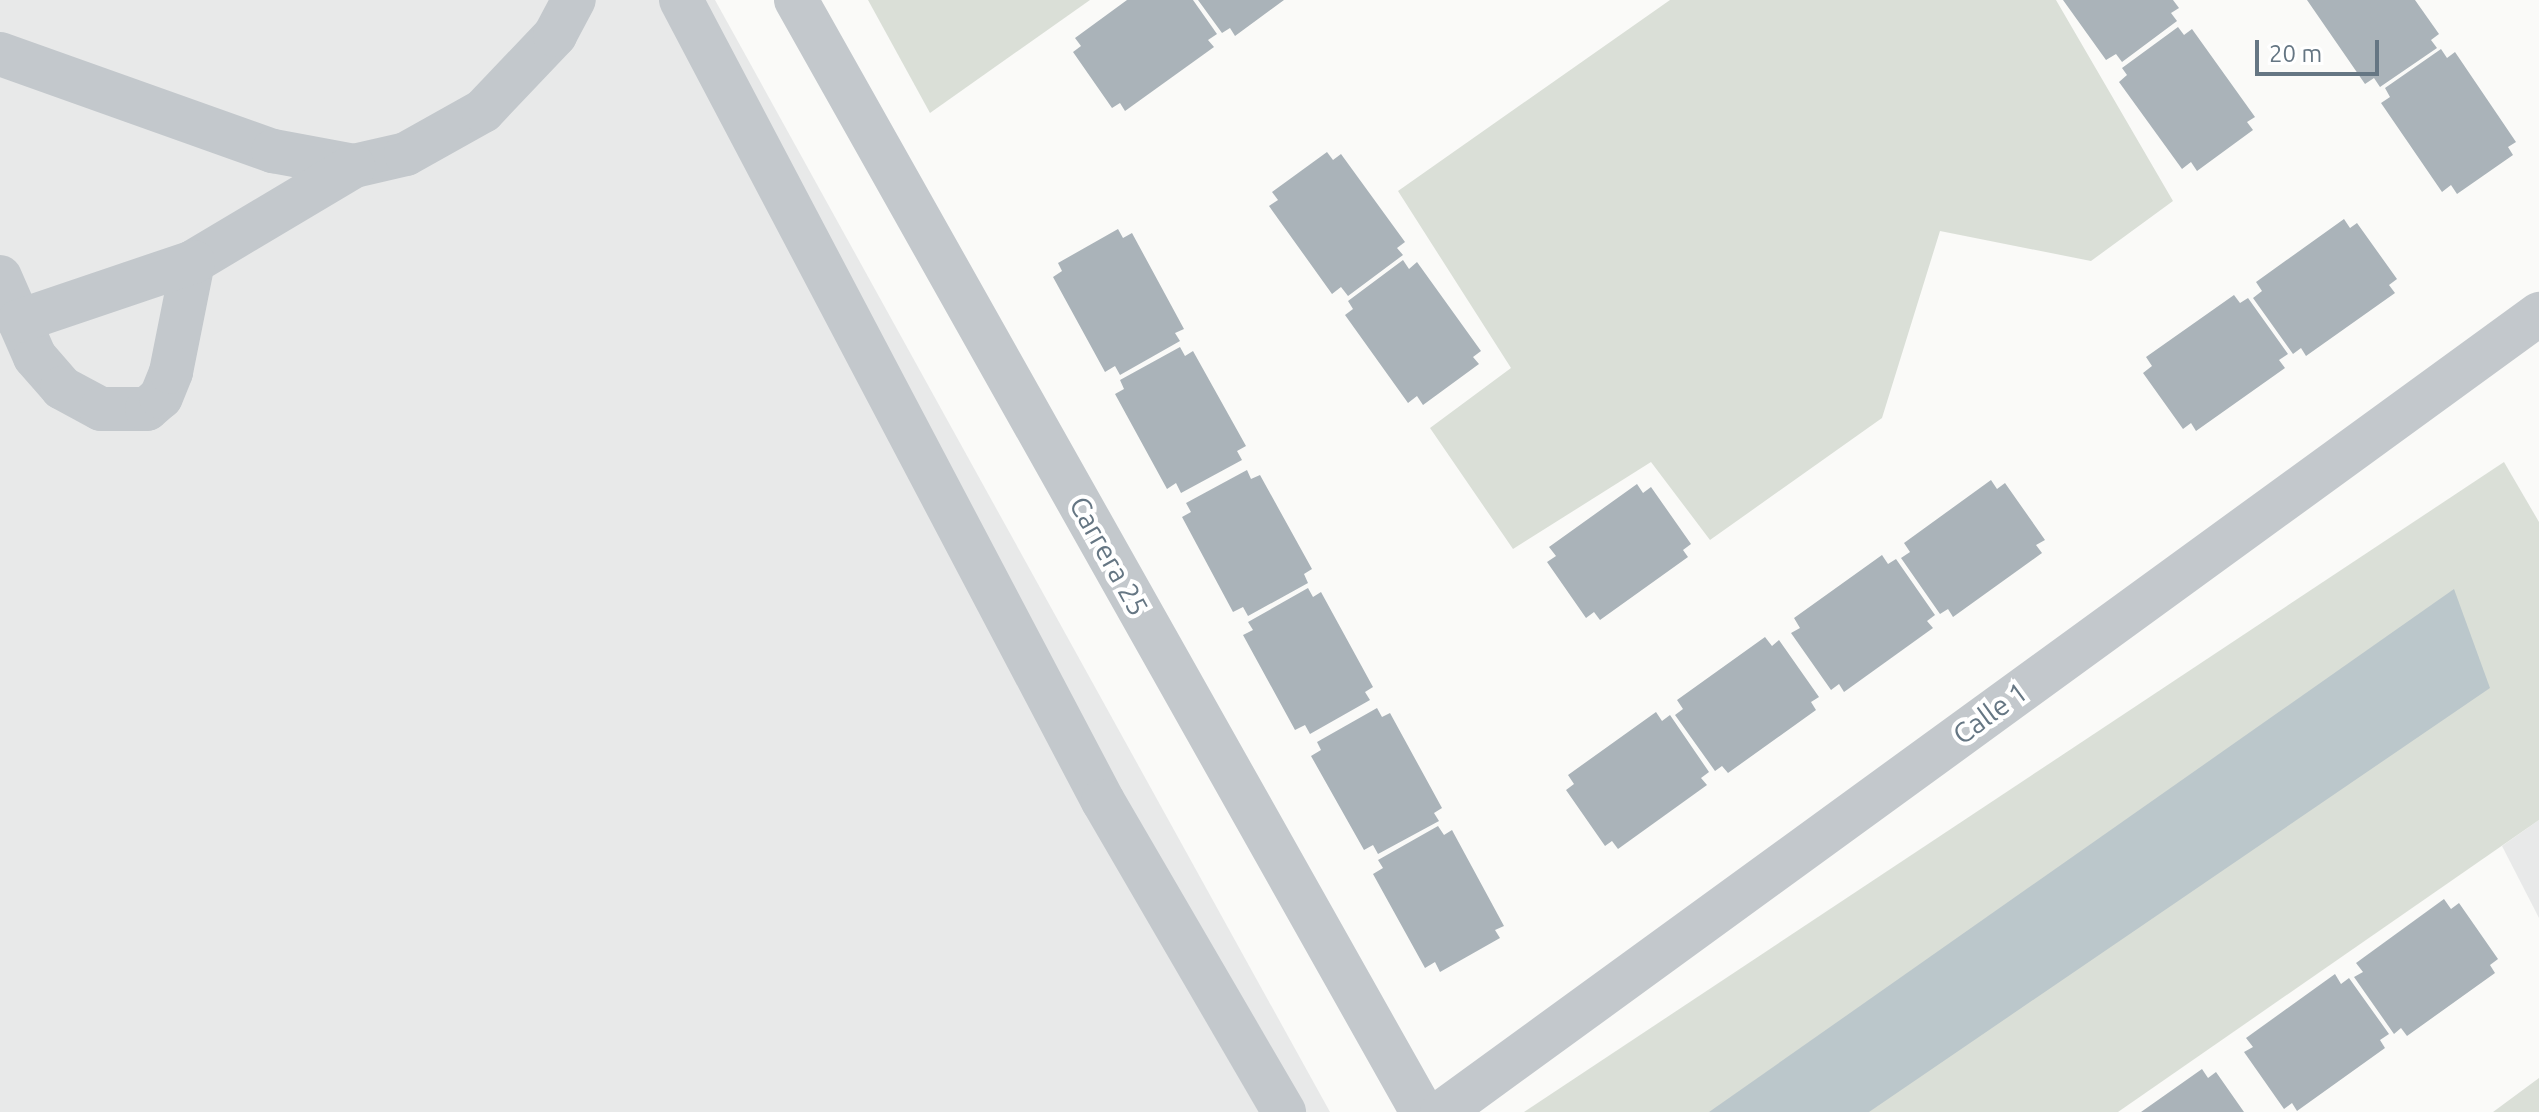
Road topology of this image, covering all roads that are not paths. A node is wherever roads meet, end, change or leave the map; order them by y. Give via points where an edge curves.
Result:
1 (574, 0) edge
2 (681, 0) edge
3 (796, 0) edge
4 (0, 54) edge
5 (354, 166) junction
6 (193, 262) junction
7 (0, 277) edge
8 (2539, 314) edge
9 (19, 321) junction
10 (1284, 1112) edge
11 (1422, 1112) edge
12 (1442, 1112) edge

1 - 5 street via 555,35 483,111 406,154
2 - 10 street via 1103,801
3 - 11 street, Carrera 25
4 - 5 street via 273,151
5 - 6 street
6 - 9 street
6 - 9 street via 171,372 161,397 147,409 101,409 62,388 35,357
7 - 9 street
8 - 12 street, Calle 1

